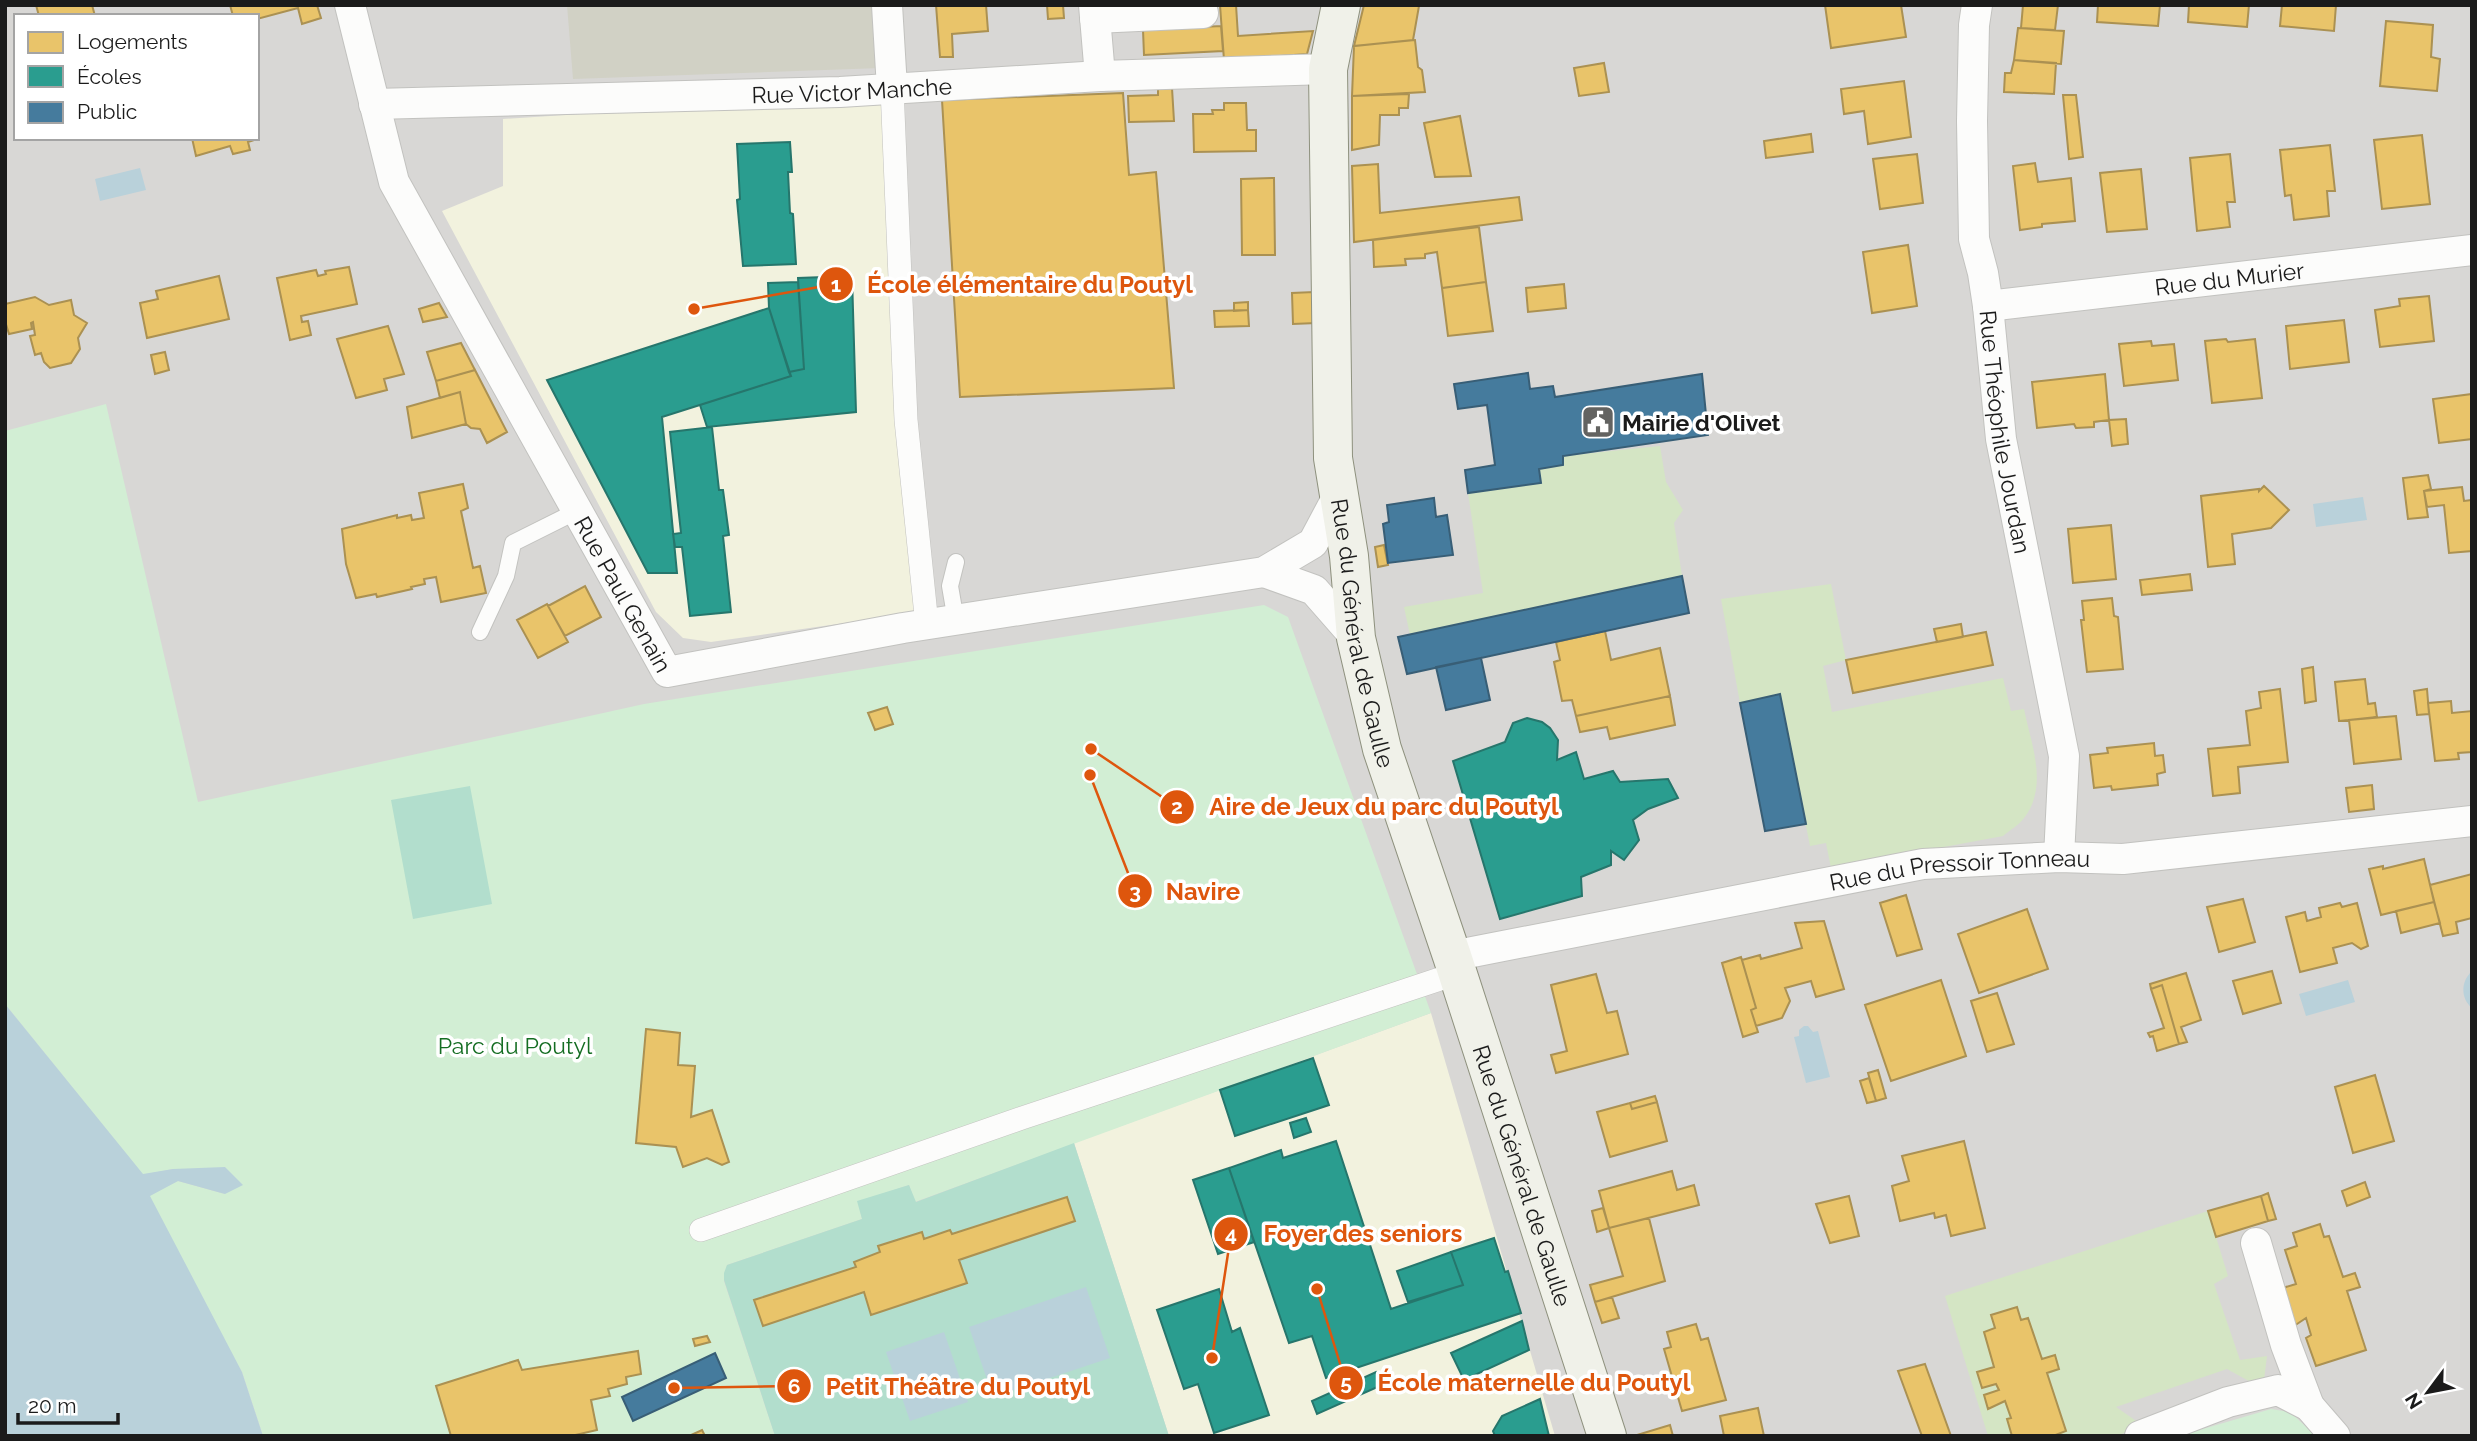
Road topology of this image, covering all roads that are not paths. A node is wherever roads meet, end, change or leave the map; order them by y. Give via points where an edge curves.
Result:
1 (350, 5) edge
2 (887, 5) edge
3 (1342, 5) edge
4 (1977, 5) edge
5 (1094, 12) edge
6 (1203, 13) dead end
7 (1328, 69) junction
8 (1100, 76) junction
9 (892, 88) junction
10 (374, 104) junction
11 (2472, 250) edge
12 (1988, 306) junction
13 (1338, 496) junction
14 (577, 511) junction
15 (956, 562) dead end
16 (1264, 572) junction
17 (942, 623) junction
18 (480, 632) dead end
19 (1356, 638) junction
20 (2472, 821) edge
21 (2059, 857) junction
22 (1455, 964) junction
23 (701, 1230) dead end
24 (2256, 1243) dead end
25 (2309, 1406) junction
26 (1607, 1436) edge
27 (2140, 1436) edge
28 (2335, 1436) edge

1 - 10 street, Rue Paul Genain
2 - 9 street
3 - 7 main road, Rue du Général de Gaulle
4 - 12 street, Rue Théophile Jourdan via 1972,121 1975,239
5 - 6 street
5 - 8 street
7 - 8 street, Rue Victor Manche
7 - 13 main road, Rue du Général de Gaulle via 1333,458
8 - 9 street, Rue Victor Manche
9 - 10 street, Rue Victor Manche
9 - 17 street via 906,420
10 - 14 street, Rue Paul Genain via 394,182
11 - 12 street, Rue du Murier
12 - 21 street, Rue Théophile Jourdan via 2001,439 2064,756
13 - 16 street, Rue Paul Genain via 1313,543
13 - 19 main road, Rue du Général de Gaulle
14 - 17 street, Rue Paul Genain via 667,672
14 - 18 lane via 513,543 506,576
15 - 17 lane
16 - 17 street, Rue Paul Genain
16 - 19 street, Rue Paul Genain via 1314,590
19 - 22 main road, Rue du Général de Gaulle via 1382,749
20 - 21 street, Rue du Pressoir Tonneau via 2123,859
21 - 22 street, Rue du Pressoir Tonneau via 1923,864
22 - 23 street
22 - 26 main road, Rue du Général de Gaulle
24 - 25 street
25 - 27 street via 2278,1390 2228,1402
25 - 28 street

